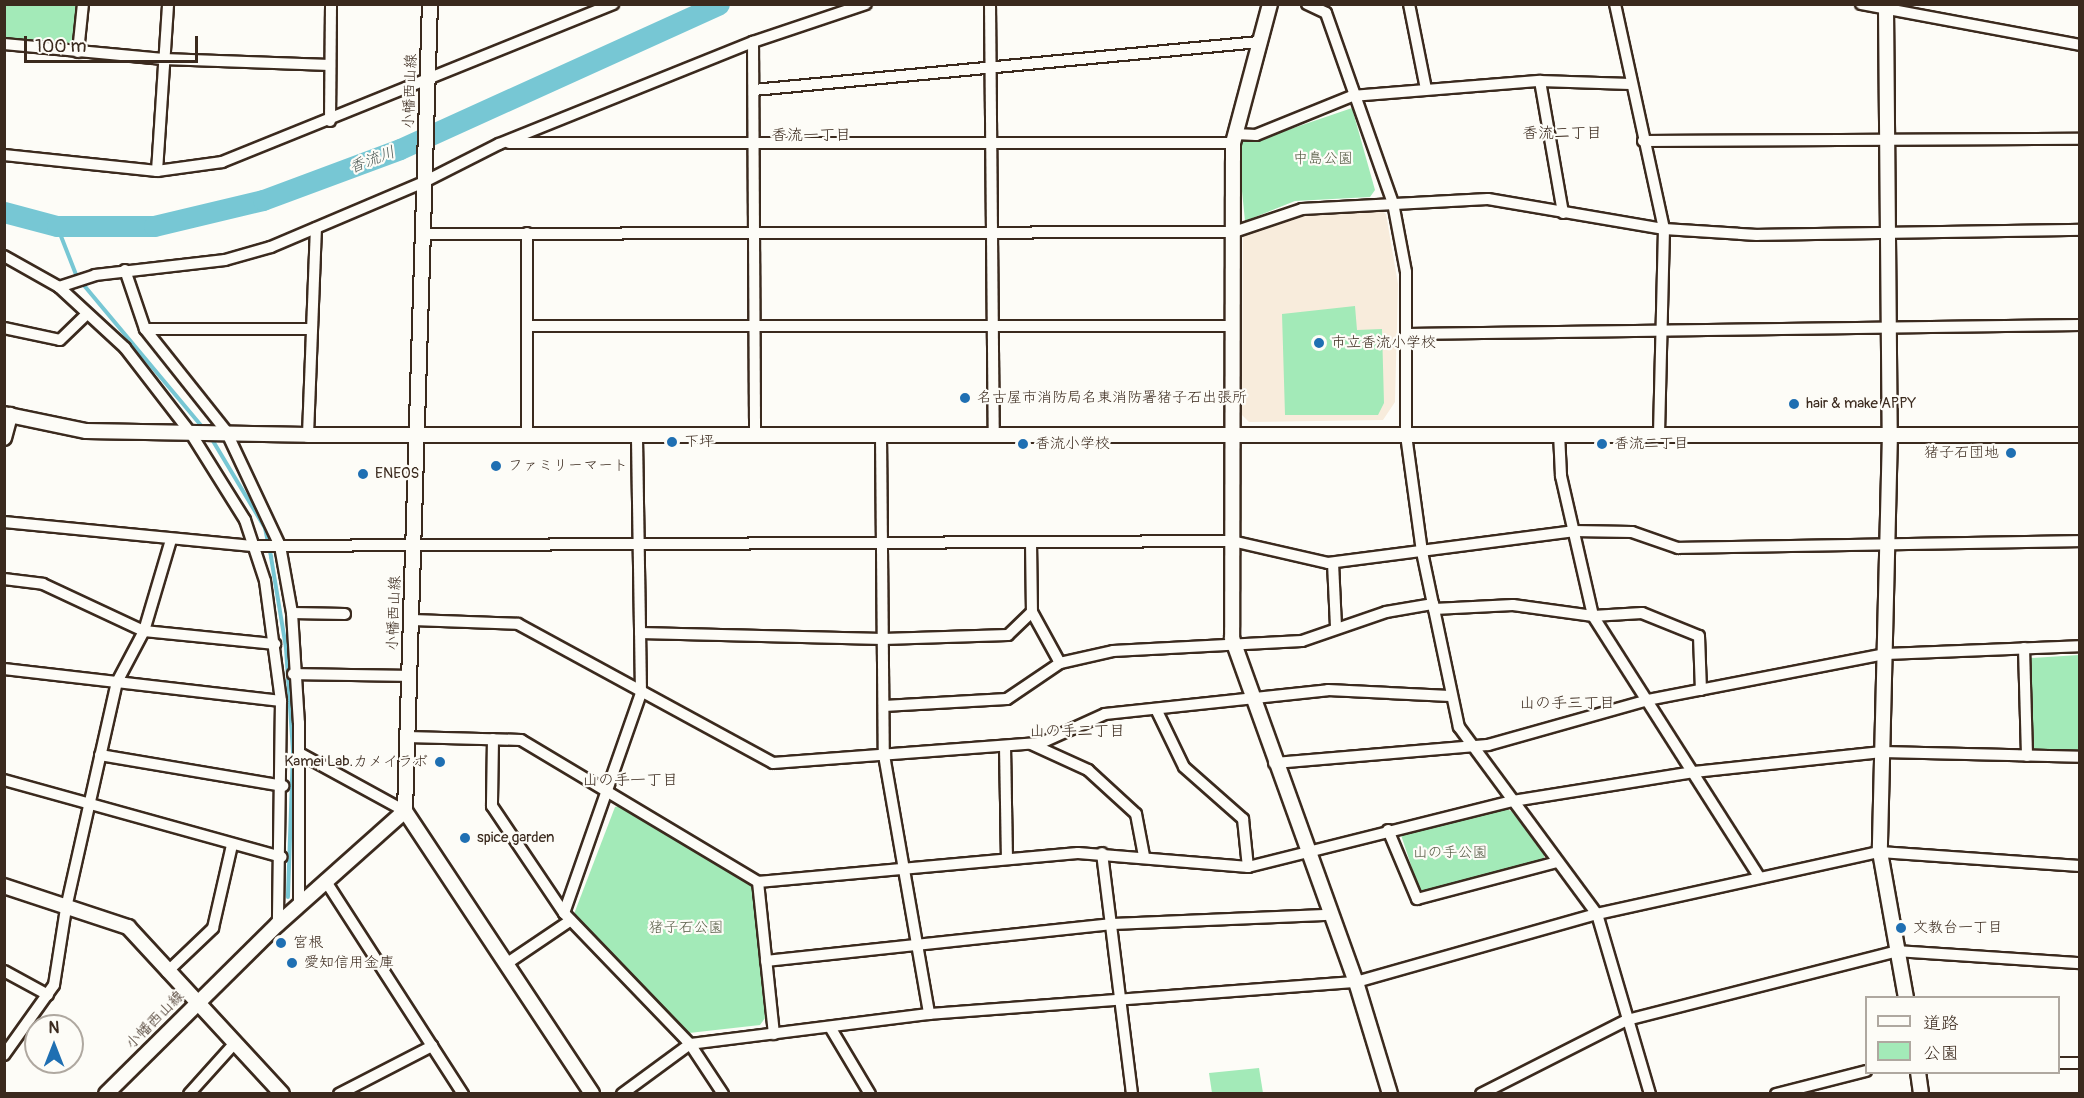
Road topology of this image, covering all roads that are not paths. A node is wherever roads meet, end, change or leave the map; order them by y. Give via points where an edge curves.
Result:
1 (83, 4) edge
2 (168, 4) edge
3 (331, 4) edge
4 (430, 4) edge
5 (613, 4) edge
6 (866, 4) edge
7 (990, 4) edge
8 (1270, 4) edge
9 (1307, 4) edge
10 (1409, 4) edge
11 (1615, 4) edge
12 (1861, 4) edge
13 (1886, 8) junction
14 (753, 42) junction
15 (1259, 42) junction
16 (4, 44) edge
17 (2079, 45) edge
18 (78, 52) junction
19 (163, 59) junction
20 (330, 65) junction
21 (989, 68) junction
22 (427, 81) junction
23 (1540, 81) junction
24 (1630, 84) junction
25 (1426, 89) junction
26 (754, 90) junction
27 (1352, 96) junction
28 (330, 121) junction
29 (1234, 139) junction
30 (2079, 139) edge
31 (1887, 140) junction
32 (1643, 141) junction
33 (754, 142) junction
34 (989, 143) junction
35 (500, 144) junction
36 (4, 155) edge
37 (157, 171) junction
38 (424, 177) junction
39 (1393, 203) junction
40 (1563, 213) junction
41 (316, 228) junction
42 (1664, 228) junction
43 (2079, 230) edge
44 (989, 232) junction
45 (1234, 232) junction
46 (527, 233) junction
47 (754, 233) junction
48 (1888, 233) junction
49 (423, 234) junction
50 (4, 256) edge
51 (125, 270) junction
52 (59, 287) junction
53 (84, 315) junction
54 (994, 325) junction
55 (2079, 325) edge
56 (529, 326) junction
57 (756, 326) junction
58 (1234, 326) junction
59 (4, 328) edge
60 (1889, 328) junction
61 (145, 329) junction
62 (312, 329) junction
63 (1657, 333) junction
64 (1407, 334) junction
65 (7, 415) edge
66 (226, 430) junction
67 (190, 432) junction
68 (527, 433) junction
69 (1559, 433) junction
70 (1659, 433) junction
71 (1890, 433) junction
72 (416, 434) junction
73 (994, 434) junction
74 (308, 435) junction
75 (637, 435) junction
76 (755, 435) junction
77 (881, 435) junction
78 (1235, 435) junction
79 (1406, 435) junction
80 (2079, 435) edge
81 (4, 438) edge
82 (4, 522) edge
83 (1573, 531) junction
84 (171, 540) junction
85 (1232, 541) junction
86 (2079, 541) edge
87 (639, 542) junction
88 (882, 542) junction
89 (1031, 542) junction
90 (413, 543) junction
91 (1888, 544) junction
92 (255, 546) junction
93 (280, 546) junction
94 (1422, 552) junction
95 (1333, 563) junction
96 (4, 579) edge
97 (1434, 606) junction
98 (1032, 612) junction
99 (292, 613) junction
100 (345, 614) dead end
101 (1593, 616) junction
102 (411, 620) junction
103 (1336, 627) junction
104 (144, 630) junction
105 (640, 633) junction
106 (883, 639) junction
107 (275, 644) junction
108 (1235, 646) junction
109 (2079, 646) edge
110 (2024, 648) junction
111 (1885, 654) junction
112 (1060, 663) junction
113 (4, 669) edge
114 (293, 674) junction
115 (409, 676) junction
116 (117, 682) junction
117 (1701, 690) junction
118 (641, 693) junction
119 (1450, 696) junction
120 (1648, 700) junction
121 (281, 701) junction
122 (1253, 701) junction
123 (884, 706) junction
124 (1156, 709) junction
125 (407, 737) junction
126 (493, 739) junction
127 (1030, 744) junction
128 (1005, 746) junction
129 (1474, 747) junction
130 (1882, 752) junction
131 (299, 753) junction
132 (100, 755) junction
133 (884, 755) junction
134 (2027, 756) junction
135 (2079, 757) edge
136 (1274, 763) junction
137 (1694, 772) junction
138 (4, 780) edge
139 (283, 786) junction
140 (607, 790) junction
141 (1513, 801) junction
142 (88, 807) junction
143 (405, 811) junction
144 (1388, 830) junction
145 (232, 845) junction
146 (1307, 850) junction
147 (1880, 852) junction
148 (1102, 853) junction
149 (1144, 856) junction
150 (282, 857) junction
151 (1007, 857) junction
152 (1557, 862) junction
153 (2079, 866) edge
154 (1248, 867) junction
155 (904, 869) junction
156 (1758, 875) junction
157 (325, 880) junction
158 (758, 882) junction
159 (4, 886) edge
160 (299, 907) junction
161 (66, 908) junction
162 (1597, 914) junction
163 (1331, 915) junction
164 (568, 916) junction
165 (278, 924) junction
166 (1112, 924) junction
167 (916, 944) junction
168 (1897, 951) junction
169 (766, 961) junction
170 (2079, 963) edge
171 (506, 964) junction
172 (4, 971) edge
173 (167, 972) junction
174 (1356, 982) junction
175 (48, 995) junction
176 (1906, 996) edge
177 (1123, 999) junction
178 (195, 1004) junction
179 (929, 1014) junction
180 (1627, 1020) junction
181 (830, 1027) junction
182 (774, 1034) junction
183 (234, 1044) junction
184 (690, 1044) junction
185 (432, 1046) junction
186 (4, 1055) edge
187 (2060, 1063) edge
188 (2079, 1063) edge
189 (1865, 1071) edge
190 (1918, 1074) edge
191 (106, 1094) edge
192 (189, 1094) edge
193 (282, 1094) edge
194 (339, 1094) edge
195 (463, 1094) edge
196 (592, 1094) edge
197 (622, 1094) edge
198 (723, 1094) edge
199 (870, 1094) edge
200 (1132, 1094) edge
201 (1390, 1094) edge
202 (1481, 1094) edge
203 (1650, 1094) edge
204 (1776, 1094) edge
205 (1921, 1094) edge

1 - 18 street
2 - 19 street
3 - 20 street
4 - 22 street, 小幡西山線
5 - 22 street
6 - 14 street
7 - 21 street
8 - 15 street
9 - 27 street via 1326,14
10 - 25 street
11 - 24 street
12 - 13 street
13 - 17 street
13 - 31 street
14 - 26 street
14 - 35 street
15 - 21 street
15 - 29 street
16 - 18 street
18 - 19 street
19 - 20 street
19 - 37 street
20 - 28 street
21 - 26 street
21 - 34 street
22 - 28 street
22 - 38 street, 小幡西山線
23 - 24 street
23 - 25 street
23 - 40 street
24 - 32 street
25 - 27 street
26 - 33 street
27 - 29 street via 1256,135
27 - 39 street
28 - 37 street via 222,162
29 - 34 street
29 - 45 street
30 - 31 street
31 - 32 street
31 - 48 street
32 - 42 street
33 - 34 street
33 - 35 street
33 - 47 street
34 - 44 street
35 - 38 street
36 - 37 street
38 - 41 street
38 - 49 street, 小幡西山線
39 - 40 street via 1488,199
39 - 45 street via 1302,209
39 - 64 street via 1406,272
40 - 42 street
41 - 51 street via 225,260
41 - 62 street
42 - 48 street via 1757,235
42 - 63 street
43 - 48 street
44 - 45 street
44 - 47 street
44 - 54 street
45 - 58 street
46 - 47 street
46 - 49 street
46 - 56 street
47 - 57 street
48 - 60 street
49 - 72 street, 小幡西山線
50 - 52 street
51 - 52 street
51 - 61 street
52 - 53 street
53 - 59 street via 60,340
53 - 67 street via 125,348
54 - 57 street
54 - 58 street
54 - 73 street
55 - 60 street
56 - 57 street
56 - 68 street
57 - 76 street
58 - 78 street
60 - 63 street
60 - 71 street
61 - 62 street
61 - 66 street
62 - 74 street
63 - 64 street
63 - 70 street
64 - 79 street
65 - 67 street via 86,430
65 - 81 street
66 - 67 street
66 - 74 street
66 - 93 street
67 - 92 street
68 - 72 street
68 - 75 street
69 - 70 street
69 - 79 street
69 - 83 street
70 - 71 street
71 - 80 street
71 - 91 street
72 - 74 street
72 - 90 street, 小幡西山線
73 - 77 street
73 - 78 street
75 - 76 street
75 - 87 street
76 - 77 street
77 - 88 street
78 - 79 street
78 - 85 street
79 - 94 street
82 - 84 street
83 - 91 street via 1632,532 1678,548
83 - 94 street
83 - 101 street
84 - 92 street
84 - 104 street
85 - 89 street
85 - 95 street
85 - 108 street
86 - 91 street
87 - 88 street
87 - 90 street
87 - 105 street
88 - 89 street
88 - 106 street
89 - 98 street
90 - 93 street
90 - 102 street, 小幡西山線
91 - 111 street
92 - 93 street
92 - 107 street
93 - 99 street
94 - 95 street
94 - 97 street
95 - 103 street
96 - 104 street via 43,584
97 - 101 street via 1513,605
97 - 103 street
97 - 119 street
98 - 106 street via 1008,635
98 - 112 street
99 - 100 street
99 - 114 street
101 - 117 street via 1642,613 1699,636
101 - 120 street
102 - 115 street, 小幡西山線
102 - 118 street via 518,624
103 - 108 street via 1302,641
104 - 107 street
104 - 116 street
105 - 106 street
105 - 118 street
106 - 123 street
107 - 121 street
108 - 112 street via 1113,651
108 - 122 street
109 - 110 street
110 - 111 street
110 - 134 street
111 - 117 street
111 - 130 street
112 - 123 street via 1007,699
113 - 116 street
114 - 115 street
114 - 131 street
115 - 125 street, 小幡西山線
116 - 121 street
116 - 132 street
117 - 120 street
118 - 133 street via 773,763
118 - 140 street
119 - 122 street via 1328,690
119 - 129 street via 1459,727
120 - 129 street
120 - 137 street
121 - 139 street
122 - 124 street
122 - 136 street
123 - 133 street
124 - 127 street via 1105,714
124 - 154 street via 1184,767 1243,819
125 - 126 street
125 - 143 street, 小幡西山線
126 - 140 street via 521,740
126 - 164 street via 492,806
127 - 128 street
127 - 149 street via 1088,770 1136,814
128 - 133 street
128 - 151 street
129 - 136 street
129 - 141 street
130 - 134 street
130 - 137 street
130 - 147 street
131 - 143 street
131 - 160 street
132 - 139 street
132 - 142 street
133 - 155 street
134 - 135 street
136 - 146 street
137 - 141 street
137 - 156 street
138 - 142 street
139 - 150 street
140 - 158 street
140 - 164 street
141 - 144 street
141 - 152 street
142 - 145 street
142 - 161 street
143 - 157 street, 小幡西山線
143 - 171 street
144 - 146 street
144 - 152 street via 1417,899
145 - 150 street
145 - 173 street via 213,928
146 - 154 street
146 - 163 street
147 - 153 street
147 - 156 street
147 - 168 street
148 - 149 street
148 - 151 street
148 - 166 street
149 - 154 street
150 - 165 street
151 - 155 street
152 - 162 street
155 - 158 street
155 - 167 street
156 - 162 street
157 - 160 street, 小幡西山線
157 - 185 street
158 - 169 street
159 - 161 street
160 - 165 street, 小幡西山線
161 - 173 street via 128,927
161 - 175 street via 54,985
162 - 174 street
162 - 180 street
163 - 166 street
163 - 174 street
164 - 171 street
164 - 184 street
165 - 178 street, 小幡西山線
166 - 167 street
166 - 177 street
167 - 169 street
167 - 179 street
168 - 170 street
168 - 176 street
168 - 180 street
169 - 182 street
171 - 196 street
172 - 175 street
173 - 178 street
174 - 177 street
174 - 201 street
175 - 186 street
177 - 179 street
177 - 200 street
178 - 183 street
178 - 191 street, 小幡西山線
179 - 181 street
180 - 202 street
180 - 203 street
181 - 182 street
181 - 199 street
182 - 184 street
183 - 192 street
183 - 193 street
184 - 197 street
184 - 198 street
185 - 194 street
185 - 195 street
187 - 188 street
189 - 204 street
190 - 205 street

